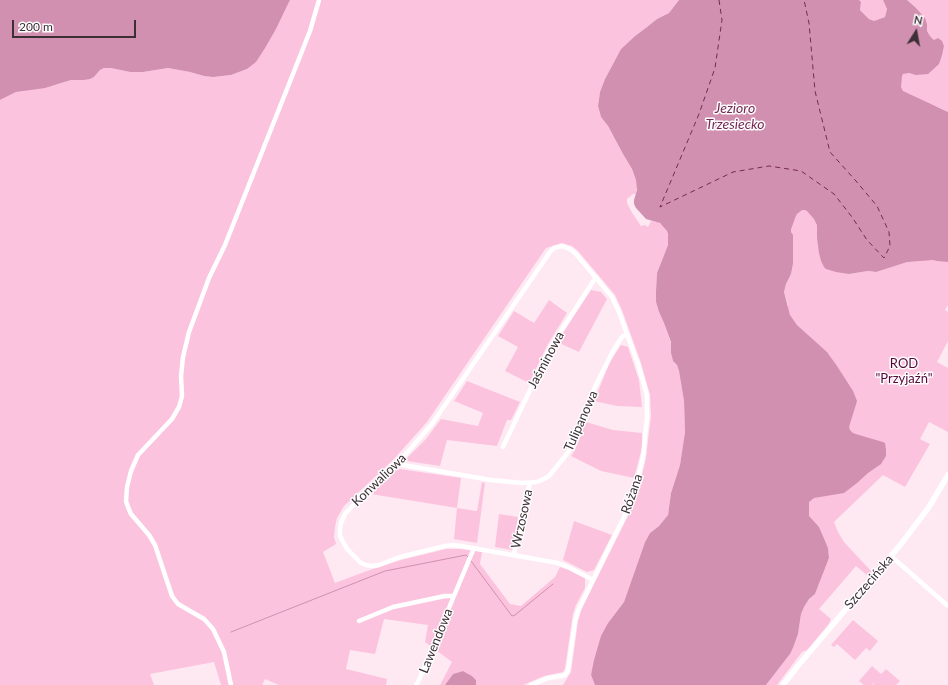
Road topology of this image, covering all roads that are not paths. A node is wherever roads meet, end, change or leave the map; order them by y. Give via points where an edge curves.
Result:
1 (319, 0) edge
2 (596, 277) junction
3 (627, 335) junction
4 (503, 447) dead end
5 (397, 464) junction
6 (948, 475) edge
7 (530, 483) junction
8 (474, 548) junction
9 (514, 555) junction
10 (891, 556) junction
11 (593, 580) junction
12 (454, 596) junction
13 (948, 606) edge
14 (359, 621) dead end
15 (231, 685) edge
16 (416, 685) edge
17 (531, 685) edge
18 (783, 685) edge

1 - 15 street via 310,32 225,245 204,289 189,332 183,357 182,396 179,407 168,424 138,455 126,487 128,507 155,545 172,596 178,604 200,616 210,625 224,652
2 - 3 street, Różana via 612,297
2 - 4 street, Jaśminowa via 550,348
2 - 5 street, Konwaliowa via 570,249 562,246 554,248 432,424
3 - 7 street, Tulipanowa via 623,336 613,351 595,387 571,448 549,476
3 - 11 street, Różana via 647,395 648,417 643,457 631,501
5 - 7 street, Tulipanowa via 492,480
5 - 8 street, Konwaliowa via 345,514 340,536 353,556 361,563 372,566 445,546
6 - 10 street, Szczecińska
7 - 9 street, Wrzosowa
8 - 9 street, Konwaliowa
8 - 12 street, Lawendowa
9 - 11 street, Konwaliowa via 560,564
10 - 13 street
10 - 18 street, Szczecińska
11 - 17 street, Różana via 576,615 568,671 565,675
12 - 14 street, Lawendowa via 393,607
12 - 16 street, Lawendowa

